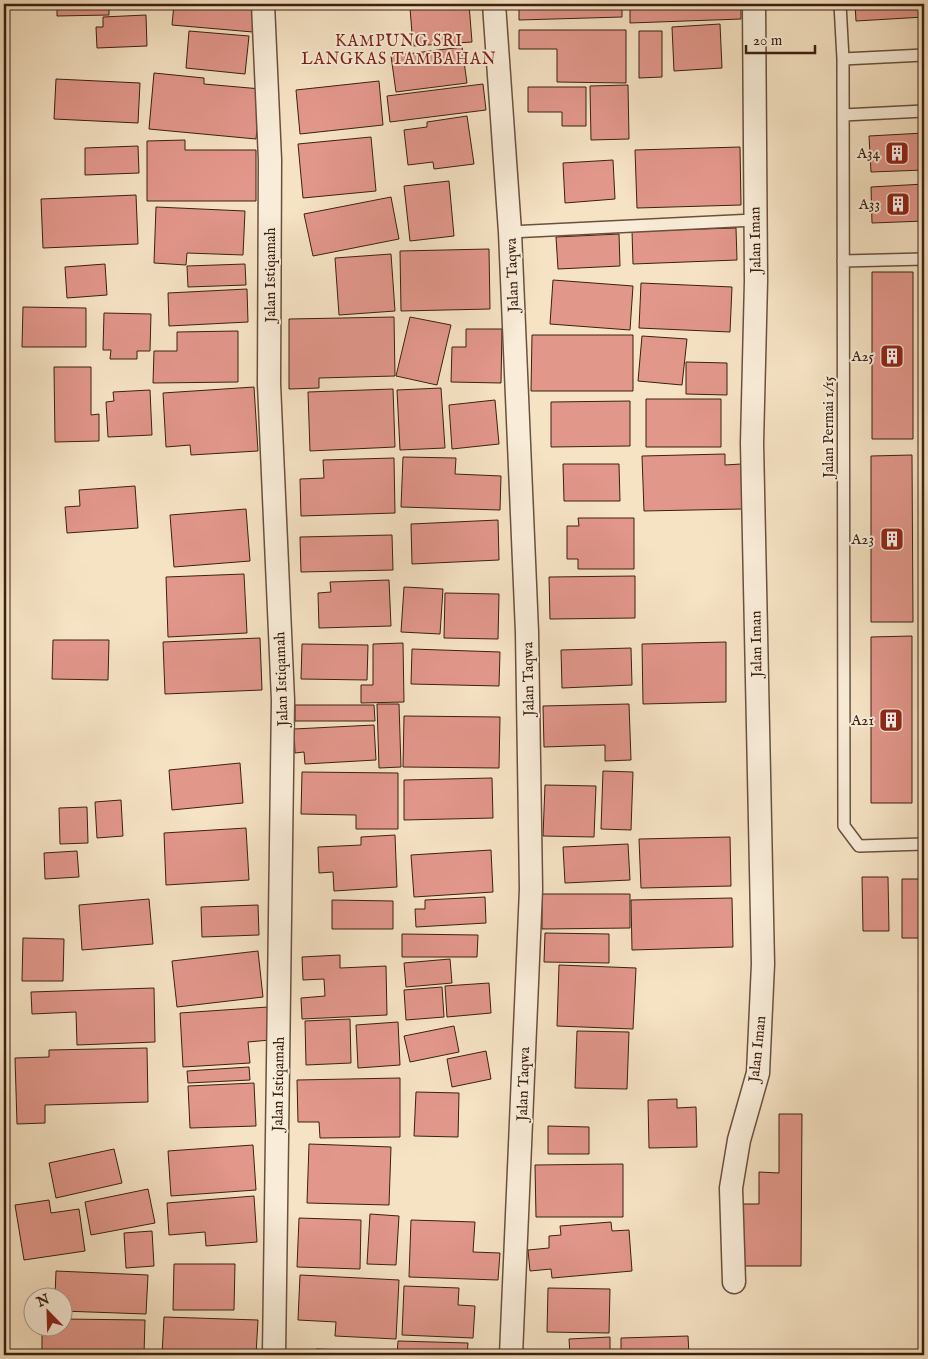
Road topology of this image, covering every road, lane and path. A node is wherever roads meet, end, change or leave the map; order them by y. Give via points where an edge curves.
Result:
1 (263, 4) edge
2 (494, 4) edge
3 (754, 4) edge
4 (840, 4) edge
5 (924, 55) edge
6 (843, 59) junction
7 (924, 111) edge
8 (843, 115) junction
9 (754, 220) junction
10 (510, 232) junction
11 (924, 259) edge
12 (843, 261) junction
13 (924, 844) edge
14 (734, 1282) dead end
15 (274, 1355) edge
16 (511, 1355) edge

1 - 15 street, Jalan Istiqamah via 270,160 269,384 283,700
2 - 10 street, Jalan Taqwa
3 - 9 street, Jalan Iman
4 - 6 lane, Jalan Permai 1/15
5 - 6 lane
6 - 8 lane, Jalan Permai 1/15
7 - 8 lane
8 - 12 lane, Jalan Permai 1/15
9 - 10 lane
9 - 14 street, Jalan Iman via 756,281 752,443 763,964 758,1073 739,1140 731,1188
10 - 16 street, Jalan Taqwa via 527,632 531,889
11 - 12 lane
12 - 13 lane, Jalan Permai 1/15 via 844,826 859,846

